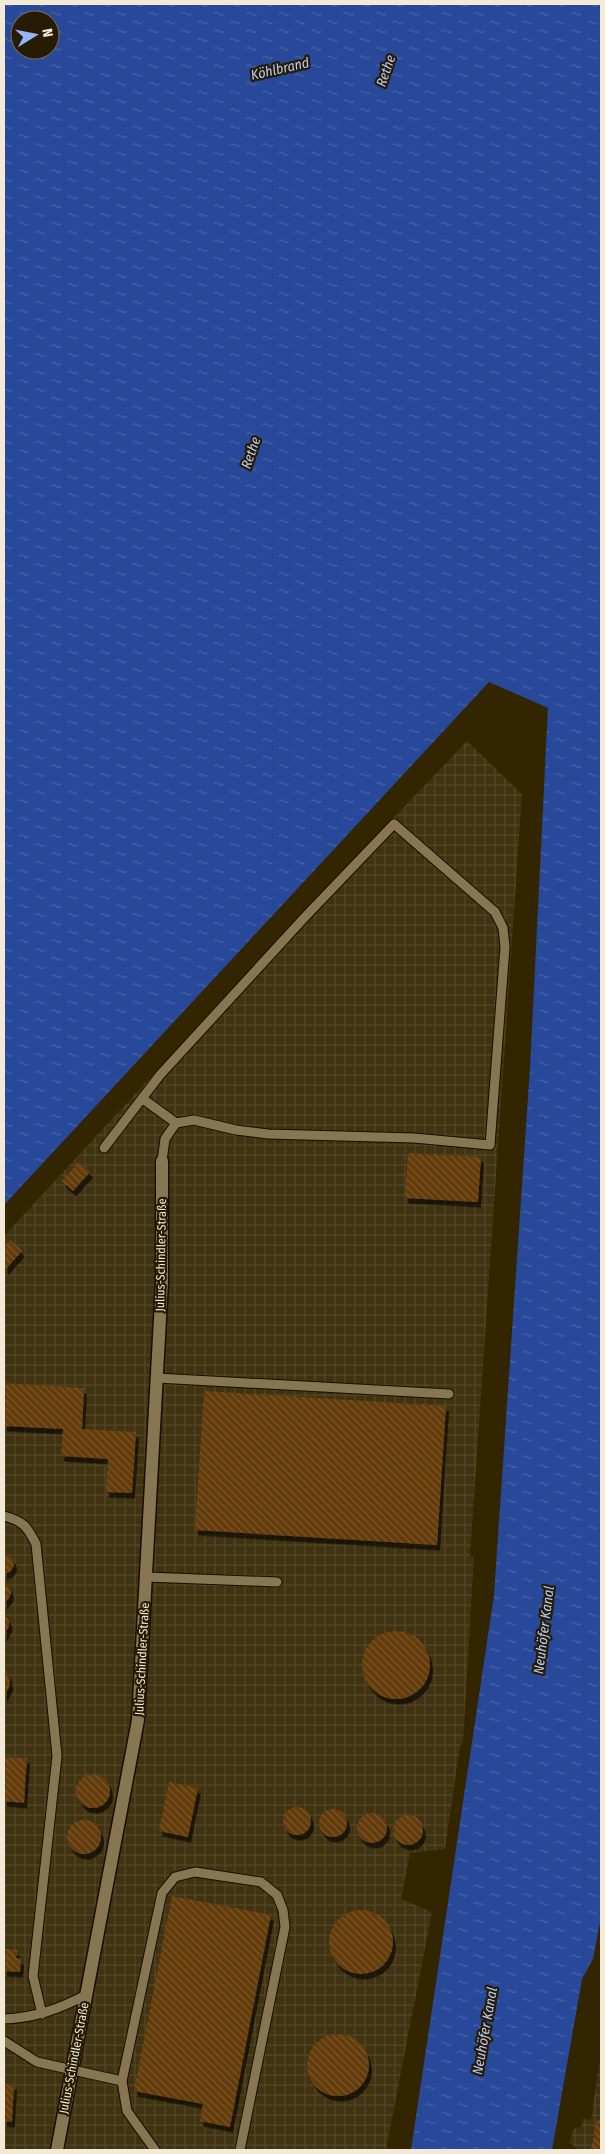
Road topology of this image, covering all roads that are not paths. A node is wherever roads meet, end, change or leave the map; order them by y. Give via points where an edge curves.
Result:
1 (143, 1099) junction
2 (176, 1122) junction
3 (104, 1148) dead end
4 (162, 1161) joint
5 (157, 1378) junction
6 (449, 1394) dead end
7 (4, 1516) edge
8 (147, 1577) junction
9 (277, 1582) dead end
10 (86, 1995) junction
11 (42, 2014) junction
12 (4, 2019) edge
13 (4, 2041) edge
14 (71, 2071) junction
15 (122, 2081) junction
16 (57, 2150) edge
17 (155, 2150) edge
18 (240, 2150) edge

1 - 2 lane
1 - 2 lane via 160,1075 394,824 496,912 503,928 505,947 490,1145 414,1138 268,1134 194,1120
1 - 3 lane
2 - 4 lane via 165,1139
4 - 5 street, Julius-Schindler-Straße via 162,1282
5 - 6 lane
5 - 8 street, Julius-Schindler-Straße
7 - 11 lane via 27,1526 36,1544 57,1756 33,1976
8 - 9 lane
8 - 10 street, Julius-Schindler-Straße via 138,1720
10 - 11 lane
10 - 14 street, Julius-Schindler-Straße
11 - 12 lane
13 - 14 lane via 37,2062
14 - 15 lane
14 - 16 street, Julius-Schindler-Straße
15 - 17 lane via 127,2111
15 - 18 lane via 162,1893 175,1877 195,1872 261,1882 277,1895 285,1927

